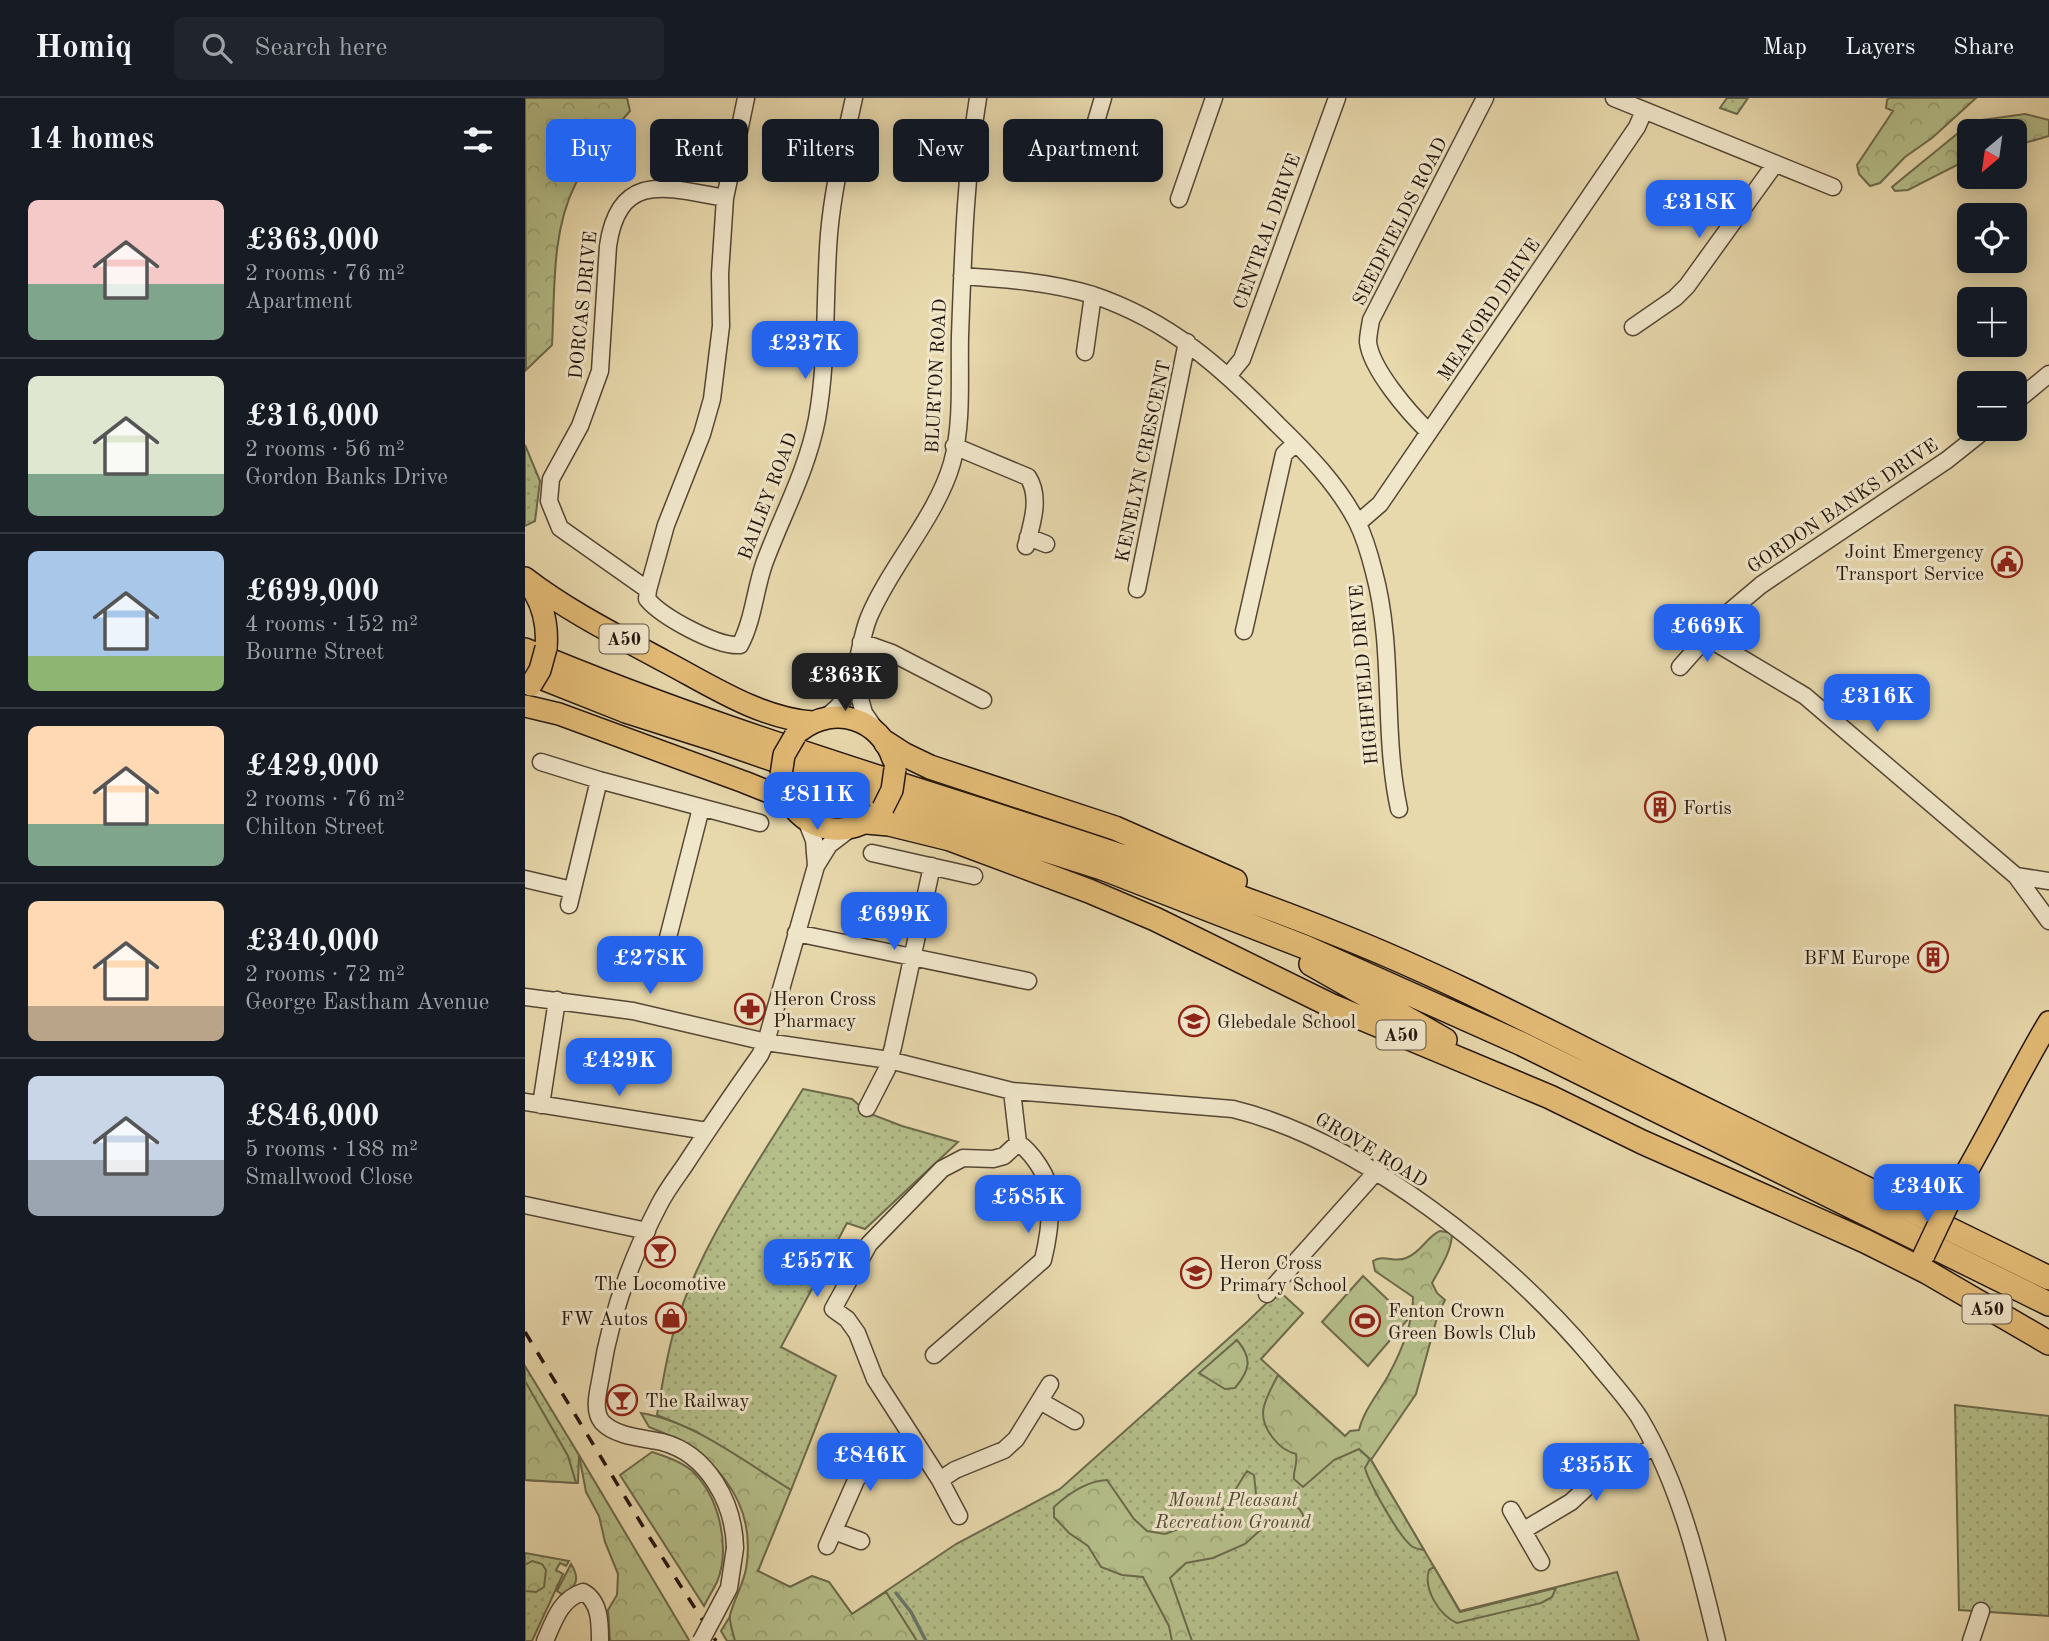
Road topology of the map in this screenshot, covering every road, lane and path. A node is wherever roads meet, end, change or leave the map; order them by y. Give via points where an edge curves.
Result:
1 (746, 98) edge
2 (854, 98) edge
3 (978, 98) edge
4 (1103, 98) edge
5 (1214, 98) edge
6 (1336, 98) edge
7 (1485, 98) edge
8 (1614, 98) edge
9 (1649, 107) edge
10 (1097, 119) edge
11 (1775, 164) junction
12 (1833, 187) dead end
13 (725, 198) junction
14 (1179, 199) dead end
15 (962, 275) junction
16 (1093, 295) junction
17 (1633, 327) dead end
18 (1188, 342) junction
19 (1085, 352) dead end
20 (2049, 374) edge
21 (1229, 375) junction
22 (2027, 393) edge
23 (1429, 432) junction
24 (1971, 441) edge
25 (1296, 443) junction
26 (954, 446) junction
27 (1358, 523) junction
28 (1046, 544) dead end
29 (525, 579) edge
30 (1137, 589) dead end
31 (647, 590) junction
32 (690, 627) joint
33 (1244, 631) dead end
34 (1706, 637) junction
35 (861, 642) junction
36 (536, 649) edge
37 (1680, 667) dead end
38 (854, 677) junction
39 (527, 683) edge
40 (983, 700) dead end
41 (525, 706) edge
42 (817, 720) junction
43 (880, 736) junction
44 (541, 762) dead end
45 (599, 780) junction
46 (701, 808) junction
47 (1399, 809) dead end
48 (799, 814) junction
49 (867, 820) junction
50 (760, 823) dead end
51 (872, 853) dead end
52 (816, 866) junction
53 (932, 866) junction
54 (1102, 868) junction
55 (974, 876) dead end
56 (2016, 876) junction
57 (525, 879) edge
58 (2049, 881) edge
59 (2049, 921) edge
60 (796, 933) junction
61 (1343, 936) junction
62 (911, 957) junction
63 (661, 965) dead end
64 (1028, 981) dead end
65 (525, 997) edge
66 (557, 1000) junction
67 (2049, 1022) edge
68 (767, 1042) junction
69 (891, 1054) junction
70 (1012, 1091) junction
71 (1549, 1097) junction
72 (533, 1103) edge
73 (867, 1108) dead end
74 (707, 1131) junction
75 (1018, 1143) junction
76 (1375, 1173) junction
77 (525, 1205) edge
78 (647, 1231) junction
79 (1925, 1263) junction
80 (2049, 1278) edge
81 (1267, 1294) dead end
82 (817, 1301) dead end
83 (2049, 1304) edge
84 (833, 1309) junction
85 (2049, 1343) edge
86 (934, 1355) dead end
87 (1050, 1384) dead end
88 (1040, 1401) junction
89 (1075, 1420) dead end
90 (912, 1440) junction
91 (1654, 1447) junction
92 (940, 1480) junction
93 (1511, 1510) dead end
94 (959, 1516) dead end
95 (1524, 1530) junction
96 (861, 1541) dead end
97 (1541, 1562) dead end
98 (1981, 1611) dead end
99 (545, 1641) edge
100 (600, 1641) edge
101 (701, 1641) edge
102 (1717, 1641) edge
103 (1971, 1641) edge

1 - 13 street
2 - 32 street, BAILEY ROAD via 833,197 823,383 809,453 760,576 740,645 719,642
3 - 15 street, BLURTON ROAD
4 - 10 street
5 - 14 street
6 - 21 street, CENTRAL DRIVE via 1242,359
7 - 23 street, SEEDFIELDS ROAD via 1371,320 1371,354 1396,397
8 - 9 street
9 - 11 street
9 - 23 street, MEAFORD DRIVE
11 - 12 street
11 - 17 street via 1687,286
13 - 31 street via 721,326 712,399
13 - 31 street, DORCAS DRIVE via 652,188 625,201 617,213 608,246 600,371 580,426 551,479 548,501 561,528
15 - 16 street, HIGHFIELD DRIVE via 1019,280
15 - 26 street, BLURTON ROAD
16 - 18 street, HIGHFIELD DRIVE
16 - 19 street
18 - 21 street, HIGHFIELD DRIVE
18 - 30 street, KENELYN CRESCENT
20 - 22 street
21 - 25 street, HIGHFIELD DRIVE
23 - 27 street, MEAFORD DRIVE via 1380,504
24 - 34 street, GORDON BANKS DRIVE via 1761,585
25 - 27 street, HIGHFIELD DRIVE
25 - 33 street via 1284,454
26 - 28 street via 1028,477 1034,512 1027,541
26 - 35 street, BLURTON ROAD via 946,478 883,588
27 - 47 street, HIGHFIELD DRIVE via 1381,604
29 - 36 main road, A50 via 542,606 547,635
29 - 42 main road, A50 via 566,608 727,694 783,718
31 - 32 street, DORCAS DRIVE via 654,608
34 - 37 street, GORDON BANKS DRIVE
34 - 56 street via 1805,696
35 - 38 street, BLURTON ROAD
35 - 40 street
36 - 39 main road, A50, bridge via 540,670
36 - 61 highway, A50 via 603,682 713,723 1125,856
38 - 42 street, BLURTON ROAD via 840,704
38 - 43 street, BLURTON ROAD via 864,713
39 - 54 highway, A50 via 711,738
41 - 48 main road, A50 via 726,775 769,792
42 - 43 main road, A50 via 847,717 866,723
42 - 48 main road, bridge via 795,736 784,755 781,775 785,793
43 - 49 main road, bridge via 895,769 892,790
43 - 61 highway, A50 via 903,754 930,766 1150,841
44 - 45 street
45 - 46 street
45 - 57 street via 571,898
46 - 50 street
46 - 63 street
48 - 49 main road, A50 via 831,830
48 - 52 street via 814,840
49 - 52 street via 829,845
49 - 71 highway, A50 via 950,839 1089,891 1330,1004
51 - 53 street
52 - 60 street
53 - 55 street
53 - 62 street
54 - 71 highway, A50 via 1303,959
54 - 83 highway, A50 via 1305,947 1511,1039
56 - 58 street
56 - 59 street
60 - 62 street
60 - 68 street
61 - 80 highway, A50 via 1498,1007
62 - 64 street
62 - 69 street
65 - 66 street, GROVE ROAD
66 - 68 street, GROVE ROAD via 633,1011
66 - 72 street
67 - 79 main road
68 - 69 street, GROVE ROAD
68 - 74 street
69 - 70 street, GROVE ROAD
69 - 73 street
70 - 75 street
70 - 76 street, GROVE ROAD via 1233,1109 1300,1130
71 - 79 highway, A50 via 1865,1241
72 - 74 street
74 - 78 street
75 - 84 street via 1004,1156 963,1158 942,1169 869,1244
75 - 86 street via 1047,1181 1050,1194 1043,1260
76 - 81 street
76 - 91 street, GROVE ROAD via 1471,1240 1524,1287 1610,1380
77 - 78 street
78 - 101 street, bridge via 615,1309 597,1402 600,1419 608,1427 678,1447 694,1457 723,1497 735,1532 729,1588
79 - 85 highway, A50
82 - 84 street
84 - 90 street via 857,1333 875,1379
87 - 88 street
88 - 89 street
88 - 92 street via 1004,1450
90 - 92 street
90 - 96 street via 857,1478 831,1538
91 - 95 street via 1598,1476 1571,1502
91 - 102 street, GROVE ROAD via 1688,1529
92 - 94 street
93 - 95 street
95 - 97 street
98 - 103 street
99 - 100 street via 558,1611 572,1595 583,1592 596,1606

